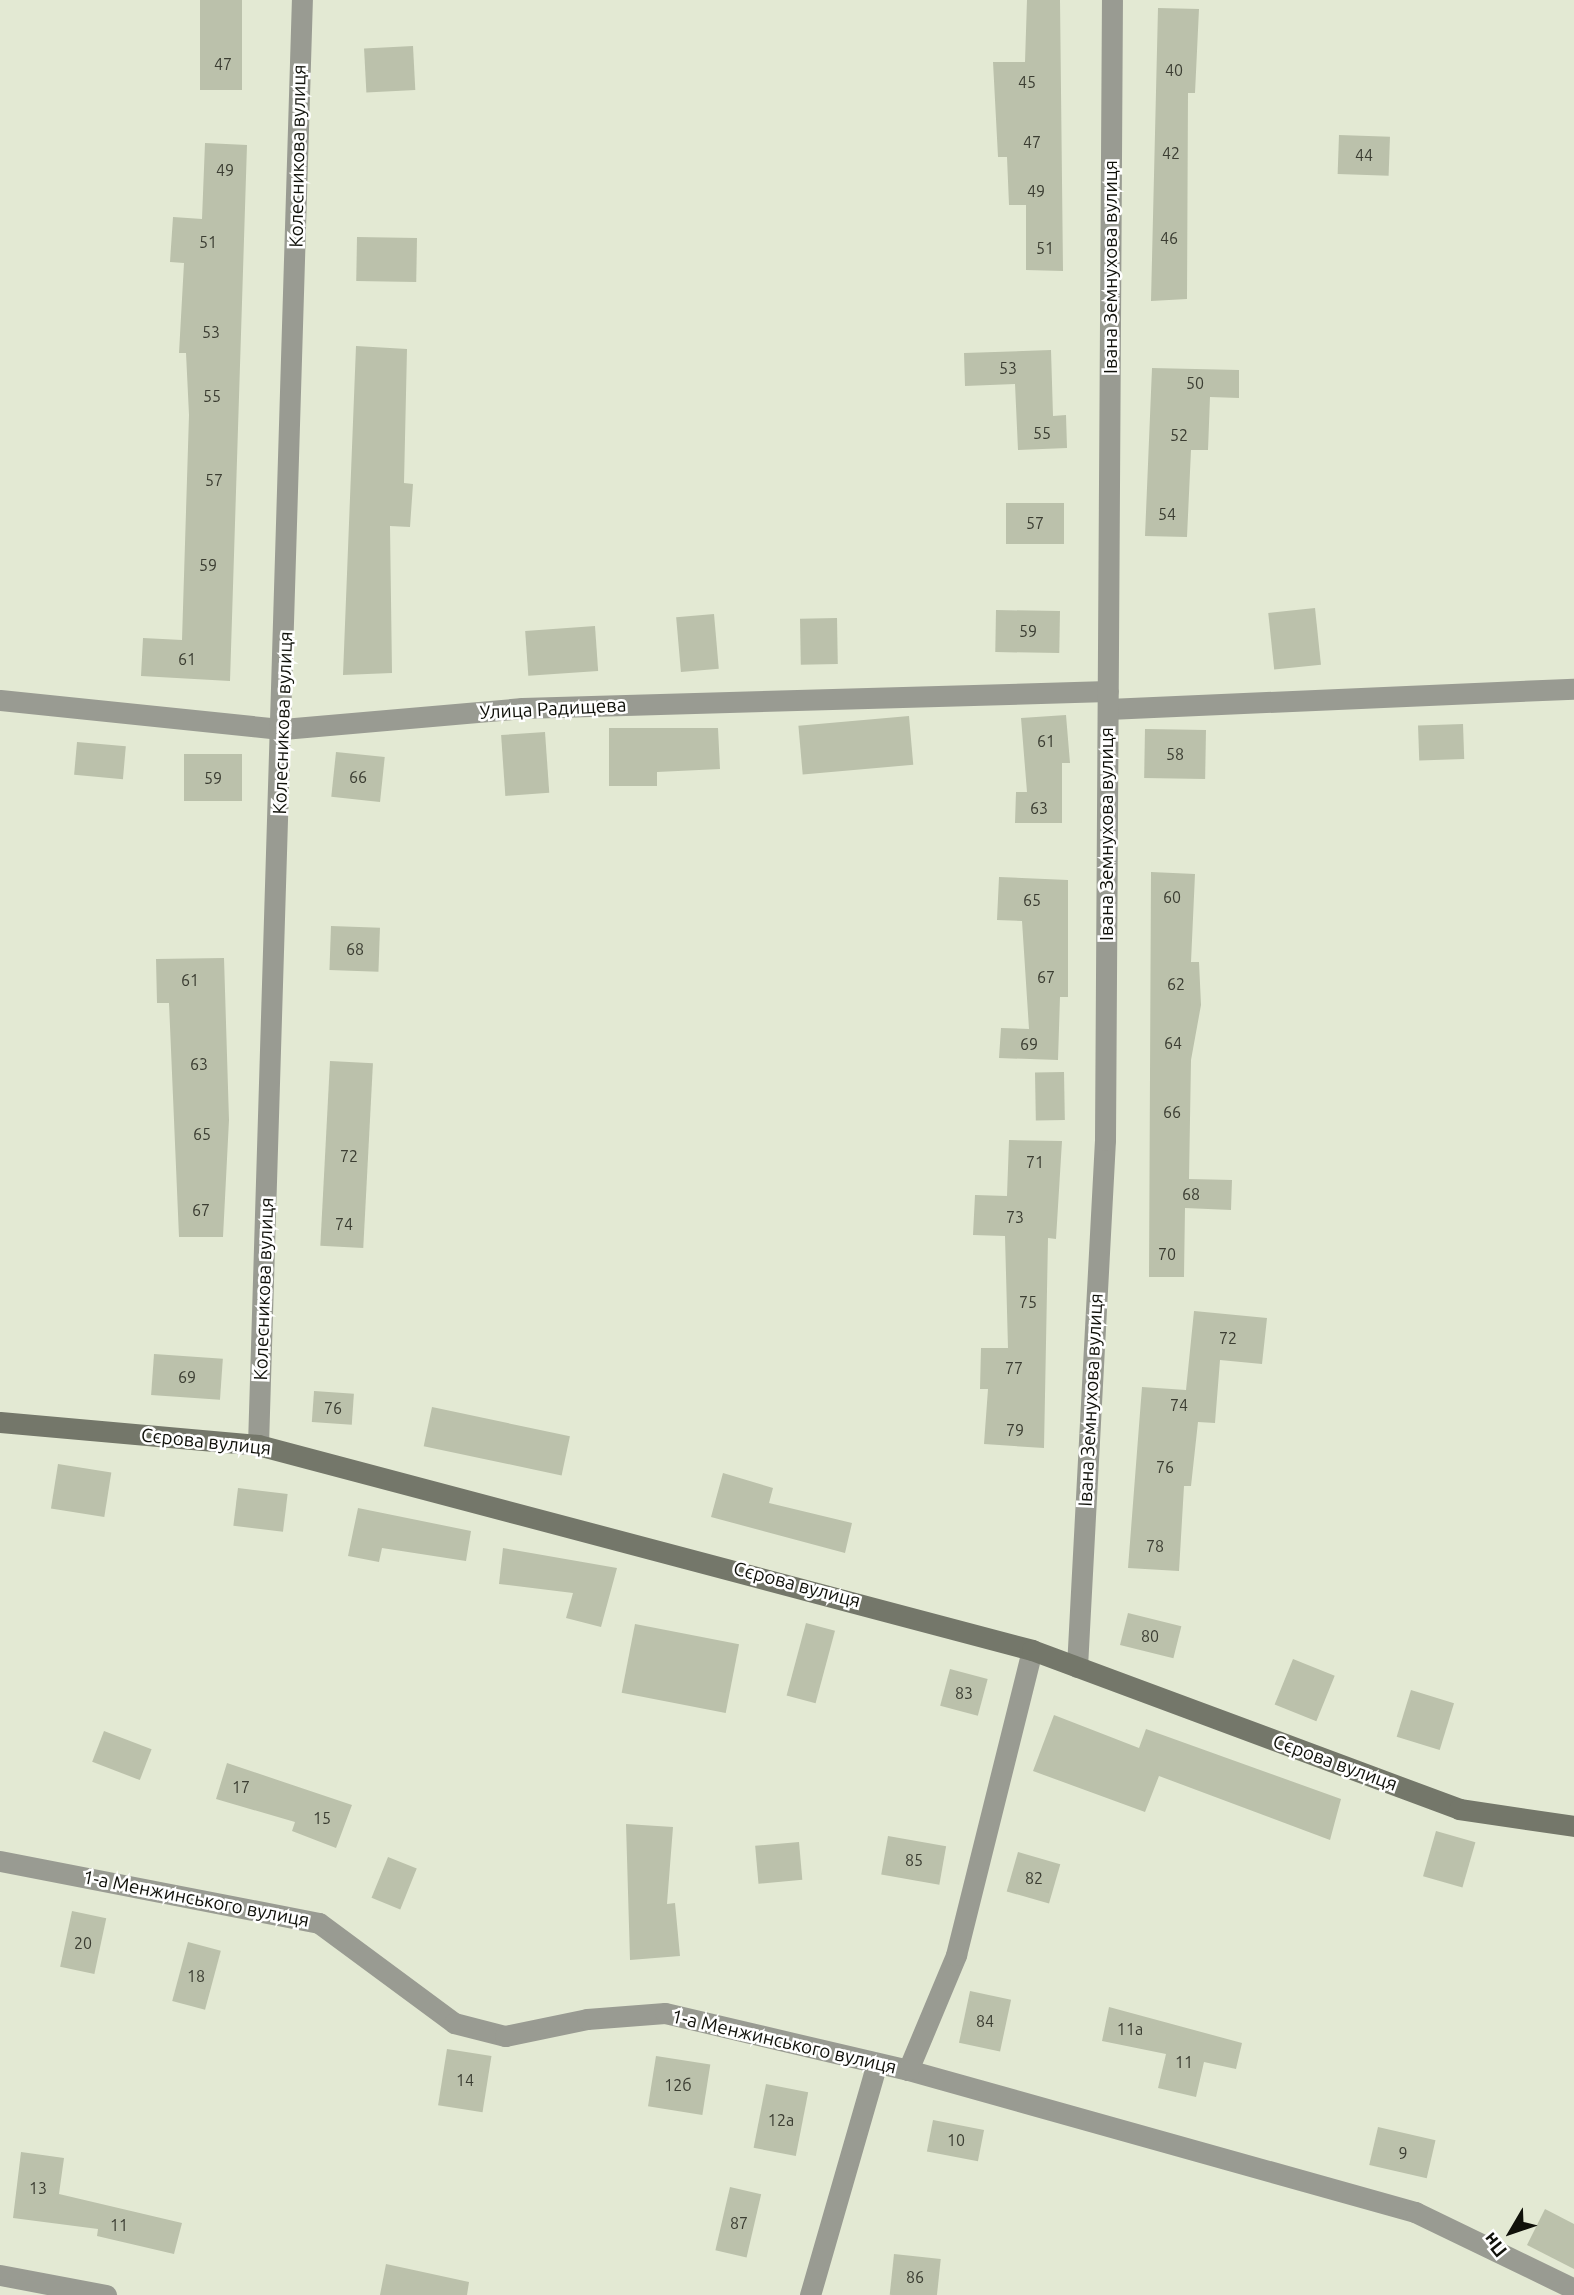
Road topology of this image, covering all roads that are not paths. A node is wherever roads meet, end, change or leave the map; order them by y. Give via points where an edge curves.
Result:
1 (302, 0) edge
2 (1112, 0) edge
3 (1574, 689) edge
4 (0, 700) edge
5 (1108, 700) junction
6 (283, 729) junction
7 (0, 1422) edge
8 (258, 1445) junction
9 (1032, 1650) junction
10 (1077, 1667) junction
11 (1574, 1826) edge
12 (0, 1861) edge
13 (877, 2063) junction
14 (908, 2070) junction
15 (0, 2275) edge
16 (1574, 2289) edge
17 (106, 2295) edge
18 (810, 2295) edge

1 - 6 street, Колесникова вулиця
2 - 5 street, Івана Земнухова вулиця
3 - 5 street, Улица Радищева
4 - 6 street, Улица Радищева
5 - 6 street, Улица Радищева via 522,708
5 - 10 street, Івана Земнухова вулиця via 1105,1140
6 - 8 street, Колесникова вулиця
7 - 8 street, Сєрова вулиця
8 - 9 street, Сєрова вулиця
9 - 10 street, Сєрова вулиця
9 - 14 street via 956,1955
10 - 11 street, Сєрова вулиця via 1459,1809
12 - 13 street, 1-а Менжинського вулиця via 319,1923 454,2023 505,2036 587,2019 665,2013
13 - 14 street, 1-а Менжинського вулиця
13 - 18 street
14 - 16 street, 1-а Менжинського вулиця via 1415,2212
15 - 17 street

